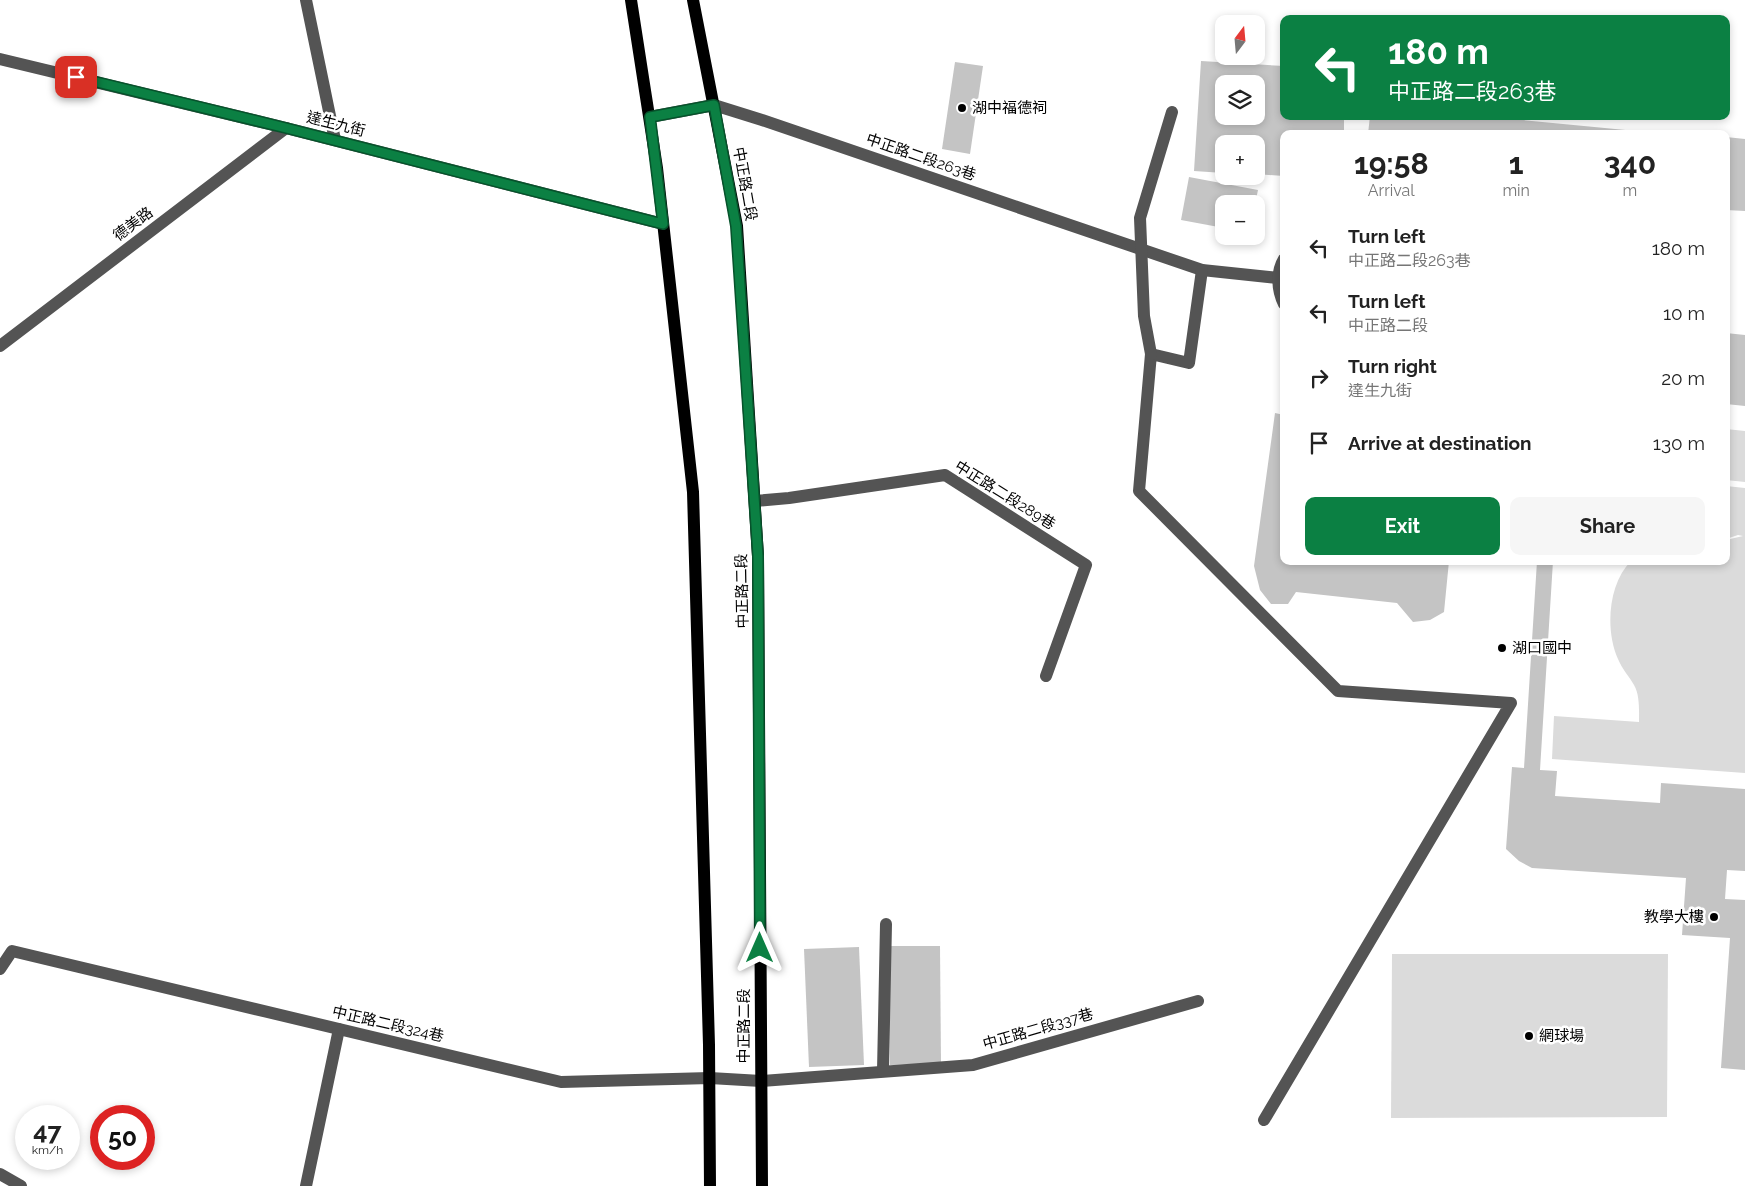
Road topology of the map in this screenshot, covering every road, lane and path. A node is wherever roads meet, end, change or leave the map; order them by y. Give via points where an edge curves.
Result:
1 (306, 0) edge
2 (631, 0) edge
3 (693, 0) edge
4 (0, 59) edge
5 (714, 105) junction
6 (1172, 112) dead end
7 (650, 117) junction
8 (286, 128) junction
9 (335, 140) junction
10 (663, 224) junction
11 (1140, 248) junction
12 (1202, 270) junction
13 (1280, 272) edge
14 (1278, 278) junction
15 (1280, 296) edge
16 (0, 346) edge
17 (1152, 354) junction
18 (755, 501) junction
19 (1046, 676) dead end
20 (886, 924) dead end
21 (0, 969) edge
22 (1198, 1001) dead end
23 (339, 1029) junction
24 (884, 1071) junction
25 (710, 1078) junction
26 (761, 1081) junction
27 (1264, 1120) dead end
28 (0, 1174) edge
29 (21, 1186) edge
30 (306, 1186) edge
31 (710, 1186) edge
32 (762, 1186) edge

1 - 9 street
2 - 7 main road
3 - 5 main road, 中正路二段
4 - 8 street, 達生九街
5 - 7 street, 中正路二段263巷
5 - 11 street, 中正路二段263巷
5 - 18 main road, 中正路二段 via 736,226
6 - 11 street via 1140,218
7 - 10 main road
8 - 9 street, 達生九街
8 - 16 street, 德美路
9 - 10 street, 達生九街
10 - 25 main road via 693,492
11 - 12 street, 中正路二段263巷
11 - 17 street via 1144,316
12 - 14 street, 中正路二段263巷
12 - 17 street via 1189,362
13 - 14 street
14 - 15 street
17 - 27 street via 1139,491 1338,691 1511,703
18 - 19 street, 中正路二段289巷 via 945,475 1086,565
18 - 26 main road, 中正路二段
20 - 24 street
21 - 23 street, 中正路二段324巷 via 12,951
22 - 24 street, 中正路二段337巷 via 973,1064
23 - 25 street, 中正路二段324巷 via 561,1082
23 - 30 street
24 - 26 street, 中正路二段337巷
25 - 26 street, 中正路二段324巷
25 - 31 main road
26 - 32 main road, 中正路二段
28 - 29 street

